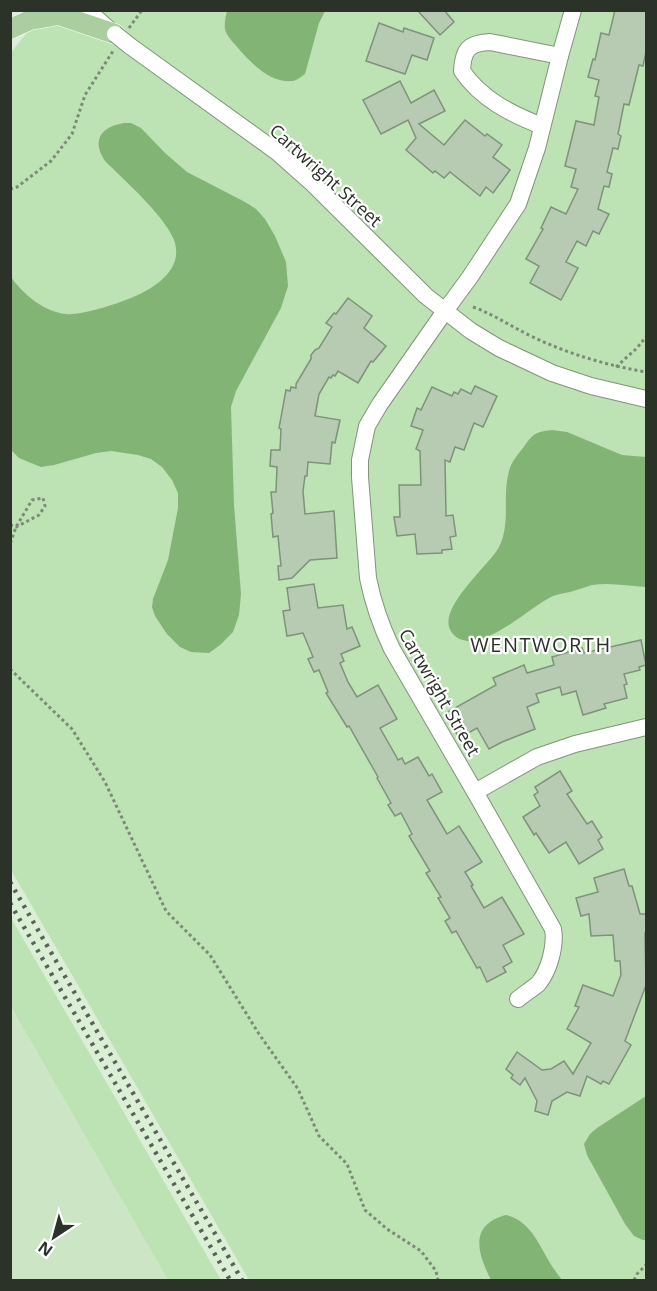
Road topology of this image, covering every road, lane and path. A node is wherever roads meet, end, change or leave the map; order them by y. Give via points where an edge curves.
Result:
1 (20, 10) edge
2 (74, 10) edge
3 (87, 10) edge
4 (142, 10) edge
5 (573, 10) edge
6 (10, 24) edge
7 (10, 29) edge
8 (122, 40) junction
9 (560, 56) junction
10 (542, 126) junction
11 (10, 189) edge
12 (472, 307) dead end
13 (445, 311) junction
14 (646, 337) edge
15 (616, 367) junction
16 (646, 372) edge
17 (646, 399) edge
18 (10, 525) edge
19 (16, 526) junction
20 (10, 544) edge
21 (10, 669) edge
22 (646, 727) edge
23 (475, 792) junction
24 (518, 999) dead end
25 (646, 1265) edge
26 (438, 1281) edge
27 (634, 1281) edge

1 - 6 main road
2 - 8 street, Cartwright Street
3 - 8 street, Cartwright Street
4 - 8 path
5 - 9 street, Cartwright Street
7 - 8 main road via 30,20 59,15
8 - 11 path via 85,95 72,134 51,161
8 - 13 street, Cartwright Street via 277,152
9 - 10 street, Cartwright Street
9 - 10 street via 478,42 463,57 462,71 470,82 499,106
10 - 13 street, Cartwright Street via 518,204
12 - 15 path via 578,356
13 - 17 street, Cartwright Street via 499,348 552,373
13 - 23 street, Cartwright Street via 368,426 360,477 368,578 383,631
14 - 15 path
15 - 16 path
18 - 19 path
19 - 19 path via 39,515 45,506 43,498 32,500
19 - 20 path
21 - 26 path via 72,729 105,782 166,911 210,955 298,1089 319,1136 347,1164 365,1210 421,1251 436,1271
22 - 23 street via 537,757
23 - 24 street, Cartwright Street via 553,929 545,972
25 - 27 path

